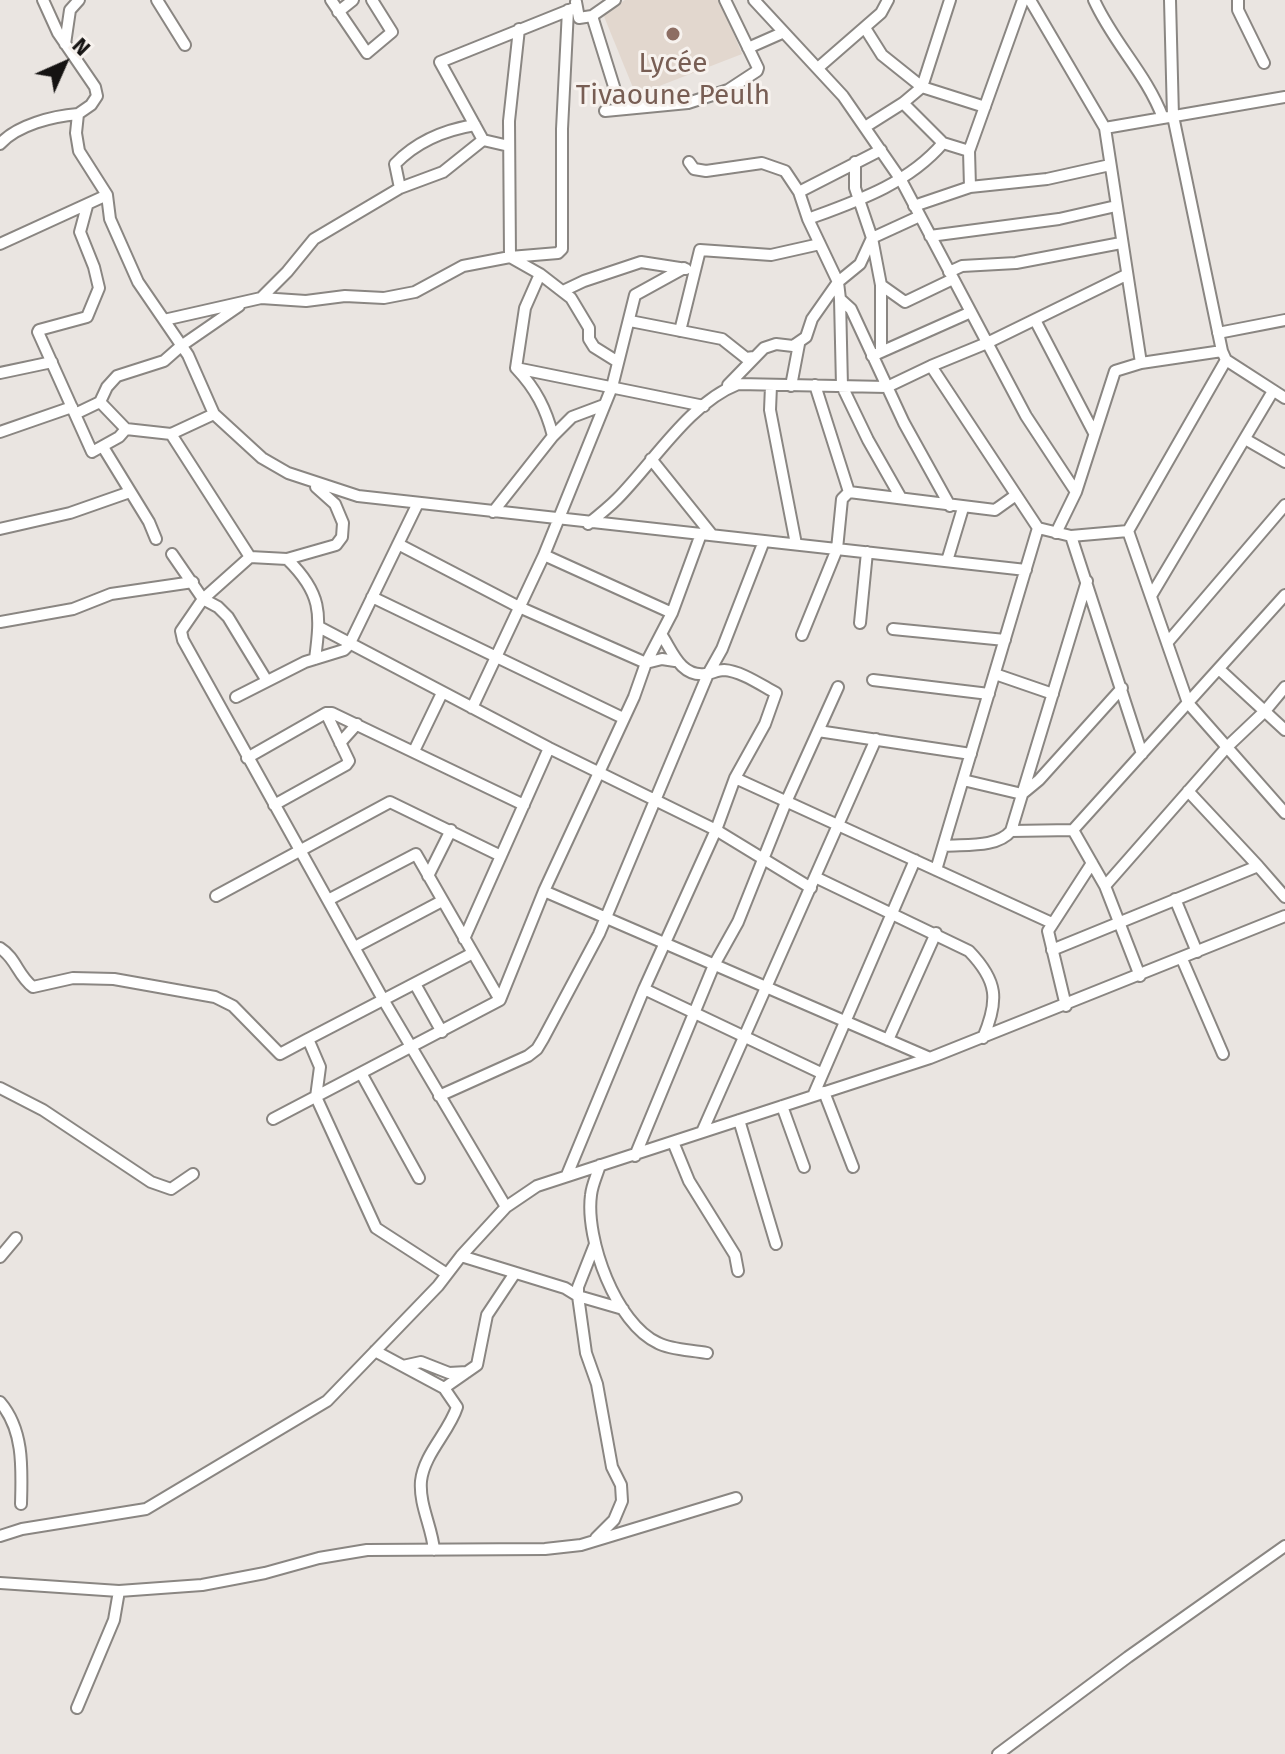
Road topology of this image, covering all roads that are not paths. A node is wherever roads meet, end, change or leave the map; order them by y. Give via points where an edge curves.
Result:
1 (43, 0) edge
2 (79, 0) edge
3 (157, 0) edge
4 (331, 0) edge
5 (353, 0) edge
6 (372, 0) edge
7 (615, 0) edge
8 (725, 0) edge
9 (754, 0) edge
10 (888, 0) edge
11 (950, 0) edge
12 (1023, 0) edge
13 (1030, 0) edge
14 (1094, 0) edge
15 (1170, 0) edge
16 (1238, 0) edge
17 (574, 5) edge
18 (338, 12) junction
19 (592, 16) junction
20 (865, 28) junction
21 (519, 29) junction
22 (782, 33) junction
23 (65, 44) junction
24 (185, 45) dead end
25 (748, 48) junction
26 (1264, 63) dead end
27 (819, 67) junction
28 (922, 87) junction
29 (1285, 97) edge
30 (903, 103) junction
31 (985, 107) junction
32 (621, 109) junction
33 (605, 111) dead end
34 (78, 114) junction
35 (1168, 117) junction
36 (475, 125) junction
37 (865, 127) junction
38 (1105, 128) junction
39 (483, 140) junction
40 (943, 143) junction
41 (0, 144) edge
42 (509, 146) junction
43 (881, 150) junction
44 (969, 151) junction
45 (689, 162) dead end
46 (855, 162) junction
47 (1110, 165) junction
48 (901, 180) junction
49 (970, 187) junction
50 (400, 188) junction
51 (799, 192) junction
52 (107, 195) junction
53 (859, 200) junction
54 (87, 206) junction
55 (914, 206) junction
56 (1116, 206) junction
57 (920, 216) junction
58 (808, 219) junction
59 (930, 236) junction
60 (872, 238) junction
61 (1121, 243) junction
62 (0, 244) edge
63 (820, 244) junction
64 (510, 257) junction
65 (684, 268) junction
66 (696, 270) junction
67 (540, 274) junction
68 (1126, 275) junction
69 (951, 276) junction
70 (838, 282) junction
71 (881, 285) junction
72 (563, 291) junction
73 (261, 298) junction
74 (840, 299) junction
75 (244, 303) junction
76 (971, 312) junction
77 (164, 320) junction
78 (1035, 320) junction
79 (1285, 320) edge
80 (630, 321) junction
81 (1273, 322) junction
82 (1285, 329) edge
83 (680, 331) junction
84 (1218, 333) junction
85 (987, 343) junction
86 (799, 344) junction
87 (181, 346) junction
88 (877, 354) junction
89 (1224, 356) junction
90 (754, 357) junction
91 (52, 362) junction
92 (618, 362) junction
93 (1141, 363) junction
94 (931, 366) junction
95 (516, 368) junction
96 (0, 373) edge
97 (815, 385) junction
98 (771, 386) junction
99 (791, 386) junction
100 (842, 386) junction
101 (612, 387) junction
102 (887, 387) junction
103 (724, 390) junction
104 (1273, 391) junction
105 (1285, 398) edge
106 (100, 402) junction
107 (604, 405) junction
108 (704, 406) junction
109 (74, 410) junction
110 (214, 414) junction
111 (126, 429) junction
112 (0, 432) edge
113 (1094, 433) junction
114 (171, 434) junction
115 (553, 436) junction
116 (1245, 439) junction
117 (103, 447) junction
118 (651, 459) junction
119 (1285, 462) edge
120 (308, 480) junction
121 (130, 492) junction
122 (849, 492) junction
123 (1076, 492) junction
124 (1016, 495) junction
125 (901, 498) junction
126 (418, 503) junction
127 (1285, 505) edge
128 (950, 506) junction
129 (963, 508) junction
130 (493, 512) junction
131 (557, 519) junction
132 (588, 524) junction
133 (1038, 528) junction
134 (0, 529) edge
135 (1128, 531) junction
136 (1056, 533) junction
137 (706, 535) junction
138 (1071, 536) junction
139 (156, 539) dead end
140 (764, 541) junction
141 (398, 544) junction
142 (796, 544) junction
143 (837, 549) junction
144 (867, 552) junction
145 (172, 554) dead end
146 (544, 555) junction
147 (250, 557) junction
148 (287, 559) junction
149 (947, 561) junction
150 (1026, 570) junction
151 (1087, 581) junction
152 (193, 582) junction
153 (1285, 595) edge
154 (1151, 596) junction
155 (372, 597) junction
156 (203, 599) junction
157 (519, 607) junction
158 (672, 613) junction
159 (0, 622) edge
160 (860, 623) dead end
161 (319, 627) junction
162 (893, 629) dead end
163 (661, 634) junction
164 (802, 635) dead end
165 (1005, 640) junction
166 (1167, 643) junction
167 (349, 645) junction
168 (494, 656) junction
169 (315, 659) junction
170 (675, 661) junction
171 (646, 663) junction
172 (1219, 669) junction
173 (708, 674) junction
174 (995, 674) junction
175 (873, 680) dead end
176 (267, 681) junction
177 (838, 687) dead end
178 (1285, 687) edge
179 (1122, 688) junction
180 (442, 693) junction
181 (989, 694) junction
182 (1053, 694) junction
183 (236, 697) dead end
184 (1188, 703) junction
185 (472, 708) junction
186 (1265, 711) junction
187 (326, 713) junction
188 (623, 718) junction
189 (357, 724) junction
190 (1285, 730) edge
191 (818, 731) junction
192 (876, 739) junction
193 (340, 743) junction
194 (1227, 747) junction
195 (549, 748) junction
196 (414, 751) junction
197 (971, 754) junction
198 (1142, 754) junction
199 (247, 758) junction
200 (600, 773) junction
201 (735, 778) junction
202 (963, 780) junction
203 (1188, 791) junction
204 (1022, 794) junction
205 (656, 802) junction
206 (786, 802) junction
207 (274, 805) junction
208 (524, 805) junction
209 (1285, 813) edge
210 (837, 826) junction
211 (451, 830) junction
212 (716, 830) junction
213 (1073, 830) junction
214 (1011, 831) junction
215 (944, 846) junction
216 (300, 851) junction
217 (501, 856) junction
218 (764, 859) junction
219 (915, 860) junction
220 (1092, 863) junction
221 (1258, 866) junction
222 (936, 870) junction
223 (428, 876) junction
224 (815, 877) junction
225 (1105, 886) junction
226 (811, 888) junction
227 (544, 891) junction
228 (216, 896) dead end
229 (1285, 897) edge
230 (1175, 899) junction
231 (328, 900) junction
232 (442, 901) junction
233 (892, 912) junction
234 (1285, 916) edge
235 (605, 917) junction
236 (1119, 922) junction
237 (1052, 923) junction
238 (936, 933) junction
239 (464, 939) junction
240 (664, 943) junction
241 (355, 947) junction
242 (0, 948) edge
243 (1052, 950) junction
244 (1197, 952) junction
245 (473, 953) junction
246 (1182, 959) junction
247 (714, 965) junction
248 (1140, 976) junction
249 (415, 984) junction
250 (766, 987) junction
251 (644, 989) junction
252 (500, 1000) junction
253 (384, 1001) junction
254 (1066, 1006) junction
255 (695, 1012) junction
256 (845, 1022) junction
257 (442, 1032) junction
258 (743, 1036) junction
259 (983, 1038) junction
260 (308, 1039) junction
261 (888, 1040) junction
262 (412, 1048) junction
263 (1223, 1054) dead end
264 (930, 1058) junction
265 (361, 1073) junction
266 (821, 1073) junction
267 (0, 1088) edge
268 (819, 1094) junction
269 (439, 1096) junction
270 (316, 1097) junction
271 (782, 1106) junction
272 (273, 1119) dead end
273 (739, 1120) junction
274 (702, 1132) junction
275 (673, 1142) junction
276 (635, 1156) junction
277 (600, 1165) junction
278 (804, 1167) dead end
279 (853, 1167) dead end
280 (193, 1174) dead end
281 (567, 1175) junction
282 (419, 1178) dead end
283 (506, 1207) junction
284 (16, 1238) dead end
285 (595, 1242) junction
286 (776, 1244) dead end
287 (461, 1256) junction
288 (0, 1257) edge
289 (738, 1271) dead end
290 (515, 1273) junction
291 (447, 1274) junction
292 (578, 1296) junction
293 (623, 1309) junction
294 (375, 1351) junction
295 (707, 1353) dead end
296 (403, 1366) junction
297 (468, 1372) junction
298 (444, 1388) junction
299 (0, 1402) edge
300 (736, 1498) dead end
301 (21, 1504) dead end
302 (0, 1536) edge
303 (594, 1541) junction
304 (1285, 1546) edge
305 (434, 1550) junction
306 (0, 1583) edge
307 (119, 1591) junction
308 (77, 1708) dead end
309 (998, 1754) edge

1 - 23 street
2 - 23 street via 70,10
3 - 24 street
4 - 18 street
5 - 18 street
6 - 18 street via 392,32 367,53
7 - 19 street
8 - 25 street
9 - 22 street
10 - 20 street
11 - 28 street
12 - 31 street
13 - 38 street
14 - 35 street
15 - 35 street
16 - 26 street
17 - 19 street via 579,18
17 - 21 street
17 - 64 street via 562,129 562,249
19 - 32 street
20 - 27 street
20 - 28 street via 882,55
21 - 36 street via 440,62
21 - 42 street
22 - 25 street
22 - 27 street
23 - 34 street via 97,96
25 - 32 street via 758,69 728,90 688,103
27 - 37 street
28 - 30 street
28 - 31 street
29 - 35 street
30 - 37 street
30 - 40 street
31 - 44 street
32 - 33 street
34 - 41 street via 41,122
34 - 52 street via 79,151
35 - 38 street
35 - 84 street
36 - 39 street
36 - 50 street via 432,136 404,155 395,164
37 - 43 street
38 - 47 street
39 - 42 street
39 - 50 street via 443,172
40 - 44 street
40 - 48 street
42 - 64 street
43 - 46 street
43 - 48 street
44 - 49 street
45 - 51 street via 706,171 774,166 785,171
46 - 51 street
46 - 53 street
47 - 49 street via 1047,179
47 - 56 street
48 - 53 street
48 - 55 street
49 - 55 street
50 - 73 street via 314,239
51 - 58 street
52 - 54 street
52 - 77 street via 110,219 138,282
53 - 58 street
53 - 60 street
54 - 62 street
54 - 91 street via 80,232 99,288 87,317 39,330
55 - 57 street
56 - 59 street
56 - 61 street
57 - 59 street
57 - 60 street
58 - 63 street
59 - 69 street
60 - 70 street via 860,264
60 - 71 street
61 - 68 street
61 - 69 street via 1016,263 962,266
63 - 66 street via 771,255 700,250
63 - 70 street
64 - 67 street
64 - 73 street via 463,266 415,292 384,298
65 - 66 street
65 - 72 street via 641,262
65 - 80 street via 635,295
66 - 83 street
67 - 72 street
67 - 95 street via 525,308
68 - 78 street
68 - 93 street
69 - 71 street via 905,302
69 - 76 street
70 - 74 street
70 - 86 street
71 - 88 street
72 - 92 street via 582,313 594,347
73 - 75 street
74 - 88 street
74 - 100 street
75 - 77 street
75 - 87 street
76 - 85 street
76 - 88 street
77 - 87 street
78 - 85 street
78 - 113 street
79 - 81 street
80 - 83 street
80 - 92 street
81 - 82 street
81 - 84 street
83 - 90 street via 722,339 746,358
84 - 89 street
85 - 94 street
85 - 123 street
86 - 90 street via 776,344
86 - 99 street
87 - 106 street via 164,361 117,376
87 - 110 street
88 - 102 street
89 - 93 street
89 - 104 street
89 - 135 street
90 - 103 street
91 - 96 street
91 - 109 street
92 - 101 street
93 - 113 street via 1115,371
94 - 102 street
94 - 124 street
95 - 101 street
95 - 115 street via 534,387
97 - 99 street
97 - 100 street
97 - 122 street
98 - 99 street
98 - 103 street via 738,384
98 - 142 street via 770,410
100 - 102 street
100 - 125 street
101 - 107 street
101 - 108 street
102 - 128 street
103 - 108 street
104 - 105 street
104 - 116 street
106 - 109 street
106 - 111 street
107 - 115 street via 572,417
107 - 131 street
108 - 118 street
109 - 112 street
109 - 117 street via 92,452
110 - 114 street
110 - 120 street via 262,458
111 - 114 street
111 - 117 street
113 - 123 street
114 - 147 street
115 - 130 street
116 - 119 street
116 - 154 street
117 - 121 street
118 - 132 street via 616,501
118 - 137 street
120 - 126 street via 358,496
120 - 148 street via 335,504 342,537 336,545
121 - 134 street
121 - 139 street
122 - 125 street
122 - 143 street via 842,499
123 - 136 street
124 - 129 street via 995,510
124 - 133 street
125 - 128 street
126 - 130 street
126 - 141 street
127 - 166 street
128 - 129 street
129 - 149 street
130 - 131 street
131 - 132 street
131 - 146 street
132 - 137 street
133 - 136 street
133 - 150 street
135 - 138 street
135 - 154 street
136 - 138 street
137 - 140 street
137 - 158 street
138 - 151 street
140 - 142 street
140 - 173 street
141 - 155 street
141 - 157 street
142 - 143 street
143 - 144 street
143 - 164 street
144 - 149 street
144 - 160 street
145 - 152 street
146 - 157 street
146 - 158 street
147 - 148 street
147 - 156 street
148 - 161 street via 310,584
149 - 150 street
150 - 165 street
151 - 179 street
151 - 182 street
152 - 156 street
152 - 159 street via 111,594 73,609
153 - 172 street
154 - 166 street
155 - 167 street
155 - 168 street
156 - 176 street via 228,617
156 - 199 street via 181,631 183,640
157 - 168 street
157 - 171 street
158 - 163 street
161 - 167 street
161 - 169 street
162 - 165 street
163 - 170 street
163 - 171 street
165 - 174 street
166 - 184 street
167 - 169 street
167 - 180 street
168 - 185 street
168 - 188 street
169 - 176 street
170 - 171 street
170 - 173 street via 692,672
171 - 188 street
172 - 184 street
172 - 186 street
173 - 201 street via 737,673 776,693
173 - 205 street
174 - 181 street
174 - 182 street
175 - 181 street
176 - 183 street
177 - 191 street
178 - 186 street
179 - 198 street
179 - 204 street
180 - 185 street
180 - 196 street
181 - 197 street
182 - 204 street
184 - 194 street
184 - 198 street
185 - 195 street
186 - 190 street
186 - 194 street
187 - 189 street
187 - 193 street
187 - 199 street
188 - 200 street
189 - 193 street
189 - 196 street
191 - 192 street
191 - 206 street
192 - 197 street
192 - 210 street
193 - 207 street via 346,765
194 - 203 street
194 - 209 street
195 - 200 street
195 - 208 street
196 - 208 street
197 - 202 street
198 - 213 street
199 - 207 street
200 - 205 street
200 - 227 street
201 - 206 street
201 - 212 street
202 - 204 street
202 - 215 street
203 - 221 street
203 - 225 street
204 - 214 street
205 - 212 street
205 - 235 street
206 - 210 street
206 - 218 street
207 - 216 street
208 - 217 street
210 - 219 street
210 - 224 street
211 - 216 street via 390,802
211 - 217 street
211 - 223 street
212 - 218 street
212 - 240 street
213 - 214 street
213 - 220 street
214 - 215 street via 996,842
215 - 222 street
216 - 228 street
216 - 231 street
217 - 239 street
218 - 226 street
218 - 247 street
219 - 222 street
219 - 233 street
220 - 225 street
220 - 237 street
221 - 229 street
221 - 230 street
222 - 237 street
223 - 231 street via 416,854
223 - 232 street
224 - 226 street
224 - 233 street
225 - 236 street
226 - 250 street
227 - 235 street
227 - 252 street
230 - 236 street
230 - 244 street
231 - 241 street
232 - 239 street
232 - 241 street
233 - 238 street
233 - 256 street
234 - 244 street
235 - 240 street
235 - 269 street via 537,1049
236 - 243 street
236 - 248 street
237 - 243 street
238 - 259 street via 969,951 986,969 994,1013
238 - 261 street
239 - 245 street
240 - 247 street
240 - 251 street
241 - 253 street
242 - 260 street via 33,987 73,978 114,979 215,997 233,1006 280,1054
243 - 254 street
244 - 246 street
245 - 249 street
245 - 252 street
246 - 248 street
246 - 263 street
247 - 250 street
247 - 255 street
248 - 254 street
249 - 253 street
249 - 257 street
250 - 256 street
250 - 258 street
251 - 255 street
251 - 281 street
252 - 257 street
253 - 260 street
253 - 262 street
254 - 259 street
255 - 258 street
255 - 276 street
256 - 261 street
256 - 266 street
257 - 262 street
258 - 266 street
258 - 274 street
259 - 264 street
260 - 270 street via 320,1067
261 - 264 street
262 - 265 street
262 - 269 street
264 - 268 street
265 - 270 street
265 - 282 street
266 - 268 street
267 - 280 street via 164,1188
268 - 271 street
268 - 279 street
269 - 283 street
270 - 272 street
270 - 291 street via 376,1228
271 - 273 street
271 - 278 street
273 - 274 street
273 - 286 street
274 - 275 street
275 - 276 street
275 - 289 street via 689,1181 735,1255
276 - 277 street
277 - 281 street
277 - 285 street via 591,1194
281 - 283 street via 537,1186
283 - 287 street
284 - 288 street
285 - 292 street
285 - 293 street
287 - 290 street
287 - 291 street
290 - 292 street
290 - 297 street via 487,1315 477,1365
291 - 294 street
292 - 293 street
292 - 303 street via 586,1353 600,1395 612,1467 621,1485 622,1501 614,1520
293 - 295 street via 640,1332 659,1344
294 - 296 street
294 - 302 street via 327,1401 146,1509
296 - 297 street via 421,1362 449,1373
296 - 298 street
297 - 298 street
298 - 305 street via 457,1407 421,1481
299 - 301 street via 16,1428
300 - 303 street
303 - 305 street via 545,1549
304 - 309 street
305 - 307 street via 367,1550 202,1585
306 - 307 street
307 - 308 street via 114,1620

